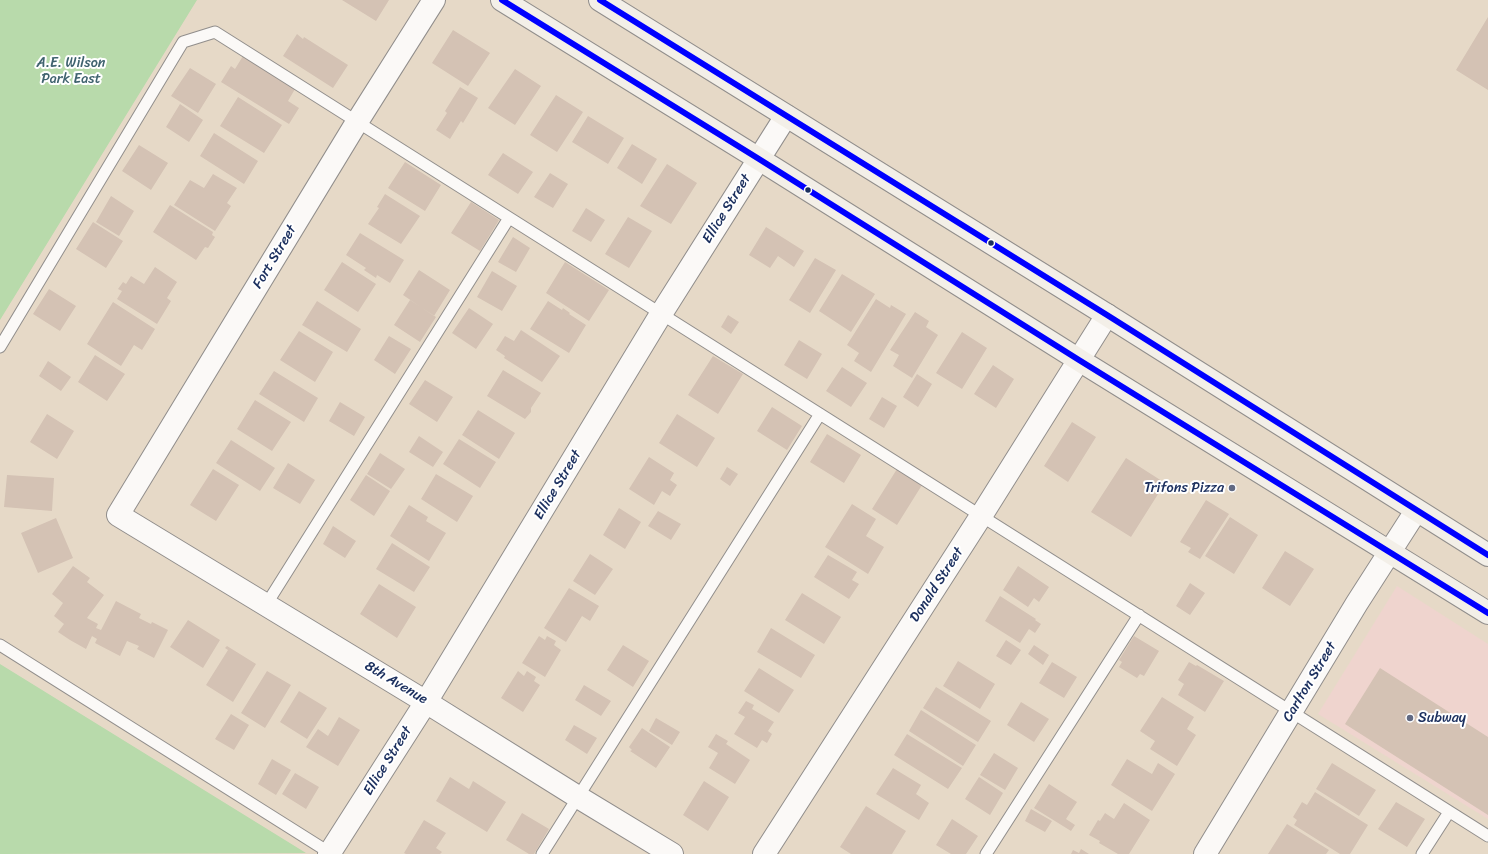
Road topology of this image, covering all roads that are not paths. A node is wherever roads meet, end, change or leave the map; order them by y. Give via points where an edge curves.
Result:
1 (434, 0) edge
2 (502, 0) edge
3 (600, 0) edge
4 (786, 116) junction
5 (357, 122) junction
6 (759, 159) junction
7 (509, 218) junction
8 (661, 314) junction
9 (1108, 315) junction
10 (0, 347) edge
11 (1079, 360) junction
12 (820, 414) junction
13 (1416, 511) junction
14 (118, 515) joint
15 (981, 516) junction
16 (1390, 552) junction
17 (1488, 555) edge
18 (266, 604) junction
19 (1488, 613) edge
20 (1139, 615) junction
21 (0, 645) edge
22 (426, 702) junction
23 (1292, 712) junction
24 (578, 797) junction
25 (1449, 812) junction
26 (1488, 836) edge
27 (330, 854) edge
28 (542, 854) edge
29 (672, 854) edge
30 (764, 854) edge
31 (986, 854) edge
32 (1205, 854) edge
33 (1422, 854) edge

1 - 5 street, Fort Street
2 - 6 main road
3 - 4 main road
4 - 6 street, Ellice Street
4 - 9 main road
5 - 7 lane
5 - 10 lane via 215,32 183,42
5 - 14 street, Fort Street
6 - 8 street, Ellice Street
6 - 11 main road
7 - 8 lane
7 - 18 lane
8 - 12 lane
8 - 22 street, Ellice Street
9 - 11 street, Donald Street
9 - 13 main road
11 - 15 street, Donald Street
11 - 16 main road
12 - 15 lane
12 - 24 lane
13 - 16 street, Carlton Street
13 - 17 main road
14 - 18 street, 8th Avenue
15 - 20 lane
15 - 30 street, Donald Street
16 - 19 main road
16 - 23 street, Carlton Street
18 - 22 street, 8th Avenue
20 - 23 lane
20 - 31 lane
21 - 27 lane
22 - 24 street, 8th Avenue
22 - 27 street, Ellice Street
23 - 25 lane
23 - 32 street, Carlton Street
24 - 28 lane
24 - 29 street, 8th Avenue
25 - 26 lane
25 - 33 lane

